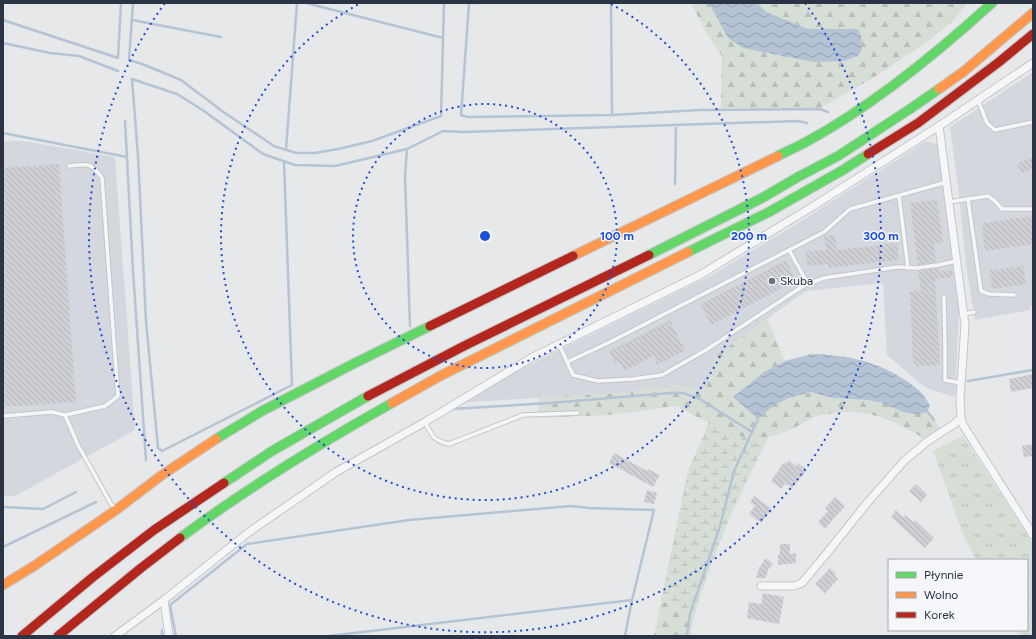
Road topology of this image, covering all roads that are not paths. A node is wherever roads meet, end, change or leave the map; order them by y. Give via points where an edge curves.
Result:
1 (992, 3) edge
2 (1033, 13) edge
3 (1033, 34) edge
4 (1033, 63) edge
5 (978, 100) junction
6 (1033, 122) edge
7 (939, 126) junction
8 (69, 166) dead end
9 (947, 182) junction
10 (899, 196) junction
11 (968, 199) junction
12 (949, 202) junction
13 (1033, 209) edge
14 (789, 250) junction
15 (956, 261) junction
16 (908, 268) junction
17 (808, 284) junction
18 (1014, 295) dead end
19 (944, 297) dead end
20 (974, 312) dead end
21 (963, 314) junction
22 (559, 344) junction
23 (567, 362) junction
24 (961, 383) junction
25 (578, 413) dead end
26 (65, 415) junction
27 (3, 416) edge
28 (961, 418) junction
29 (425, 422) junction
30 (116, 510) junction
31 (1033, 535) edge
32 (3, 585) edge
33 (761, 586) dead end
34 (164, 600) junction
35 (22, 636) edge
36 (58, 636) edge
37 (115, 636) edge
38 (169, 636) edge

1 - 30 main road via 959,33 880,94 812,139 295,393 218,437
2 - 35 main road via 963,72 838,156 704,228 384,387 272,451 154,530
3 - 36 main road via 918,123 843,170 769,212 440,376 289,464 200,524
4 - 5 street
5 - 6 lane via 987,123 995,130
5 - 7 street
7 - 9 street
7 - 22 street via 700,275
8 - 26 lane via 87,164 96,169 102,178 118,396 105,406
9 - 10 lane
9 - 12 street
10 - 14 lane via 850,209 824,232
10 - 16 lane
11 - 12 lane
11 - 13 lane via 988,196 1002,209
11 - 18 lane via 981,291 989,294
12 - 15 street
14 - 17 lane
14 - 23 lane
15 - 16 lane
15 - 21 street
16 - 17 lane via 897,267 824,278
17 - 23 lane via 706,350 662,375 598,381 573,375
19 - 24 lane via 945,380
20 - 21 lane
21 - 24 street via 965,326
22 - 23 lane
22 - 29 street
24 - 28 street
25 - 29 lane via 523,415 449,444 439,442
26 - 27 lane via 52,412
26 - 30 lane via 78,445
28 - 31 street via 962,425
28 - 33 street via 905,460 802,583 794,586
29 - 34 street via 330,476 249,532
30 - 32 main road
34 - 37 street
34 - 38 street

